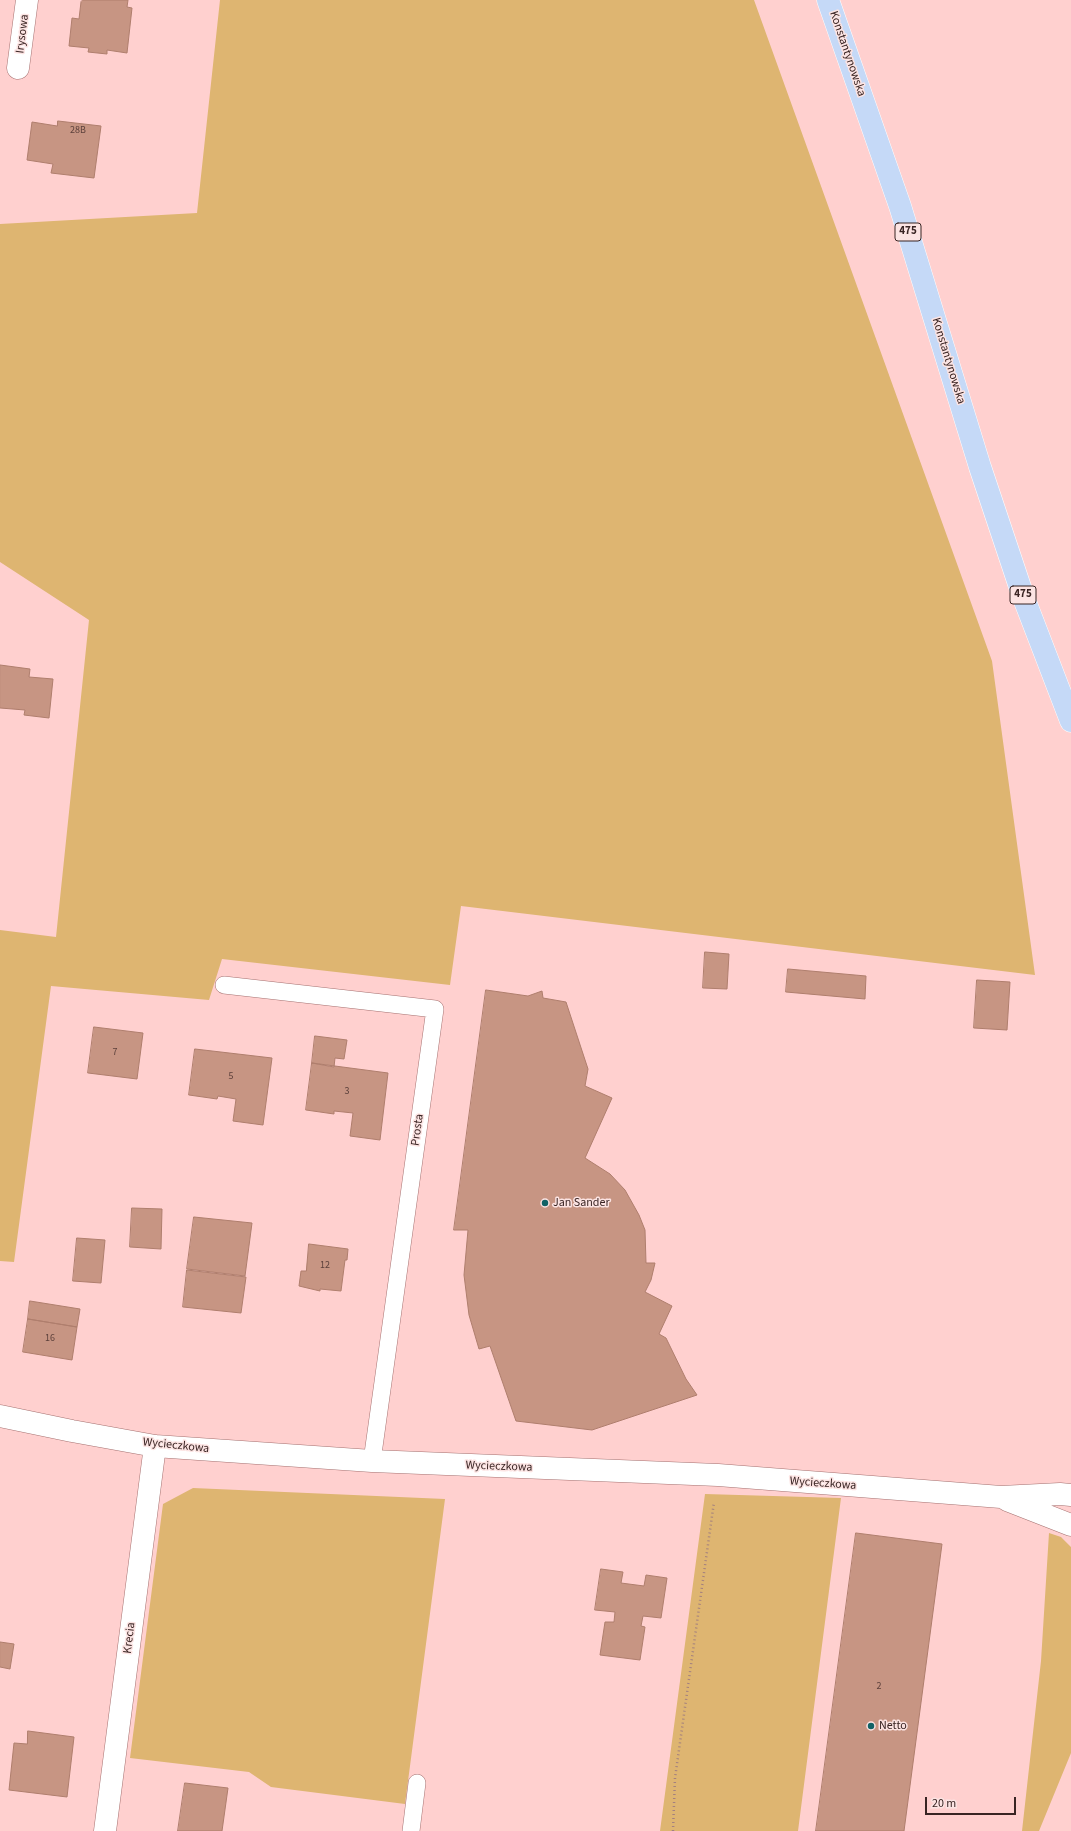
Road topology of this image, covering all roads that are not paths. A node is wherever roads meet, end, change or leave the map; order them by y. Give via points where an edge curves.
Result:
1 (27, 0) edge
2 (828, 0) edge
3 (18, 68) dead end
4 (1071, 721) edge
5 (224, 985) dead end
6 (0, 1416) edge
7 (155, 1446) junction
8 (372, 1461) junction
9 (1071, 1495) edge
10 (1001, 1497) junction
11 (1071, 1525) edge
12 (417, 1783) dead end
13 (106, 1831) edge
14 (411, 1831) edge

1 - 3 street, Irysowa
2 - 4 main road, Konstantynowska / 475 via 900,206 980,467 1023,596
5 - 8 lane, Prosta via 435,1009
6 - 7 street, Wycieczkowa
7 - 8 street, Wycieczkowa
7 - 13 street, Krecia
8 - 10 street, Wycieczkowa via 718,1476
9 - 10 street, Wycieczkowa
10 - 11 street, Wycieczkowa
12 - 14 lane

